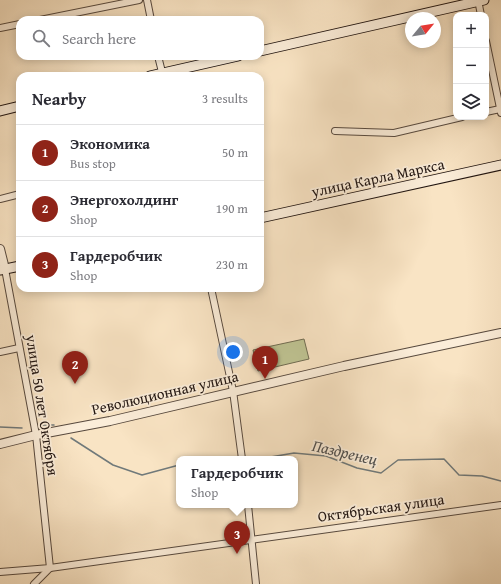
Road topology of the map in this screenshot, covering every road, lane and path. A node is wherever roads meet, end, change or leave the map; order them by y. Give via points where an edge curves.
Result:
1 (139, 0) edge
2 (147, 0) edge
3 (480, 1) edge
4 (481, 12) edge
5 (60, 16) edge
6 (150, 16) edge
7 (16, 25) edge
8 (0, 28) edge
9 (488, 48) edge
10 (264, 50) edge
11 (159, 60) edge
12 (222, 60) edge
13 (161, 72) edge
14 (174, 72) edge
15 (16, 107) edge
16 (0, 110) edge
17 (501, 111) edge
18 (489, 112) edge
19 (453, 119) edge
20 (335, 131) dead end
21 (501, 165) edge
22 (16, 195) edge
23 (0, 199) edge
24 (264, 217) edge
25 (0, 249) edge
26 (16, 267) edge
27 (2, 269) edge
28 (212, 292) edge
29 (501, 333) edge
30 (19, 348) junction
31 (0, 352) edge
32 (233, 391) junction
33 (36, 435) junction
34 (0, 444) edge
35 (242, 456) edge
36 (501, 505) edge
37 (248, 508) edge
38 (252, 539) junction
39 (50, 568) junction
40 (0, 572) edge
41 (34, 584) edge
42 (256, 584) edge

1 - 5 street
2 - 6 street
3 - 4 street
3 - 10 main road
7 - 8 street
9 - 17 street
11 - 13 street
12 - 14 main road
15 - 16 main road
17 - 18 street
19 - 20 street via 394,133
21 - 24 main road, улица Карла Маркса
22 - 23 street
25 - 27 street, улица 50 лет Октября
26 - 27 main road
27 - 30 street, улица 50 лет Октября
28 - 32 street
29 - 32 street, Революционная улица
30 - 31 street
30 - 33 street, улица 50 лет Октября
32 - 33 street, Революционная улица via 110,421
32 - 35 street
33 - 34 street, Революционная улица
33 - 39 street, улица 50 лет Октября
36 - 38 street, Октябрьская улица
37 - 38 street
38 - 39 street, Октябрьская улица
38 - 42 street
39 - 40 street, Октябрьская улица
39 - 41 street

